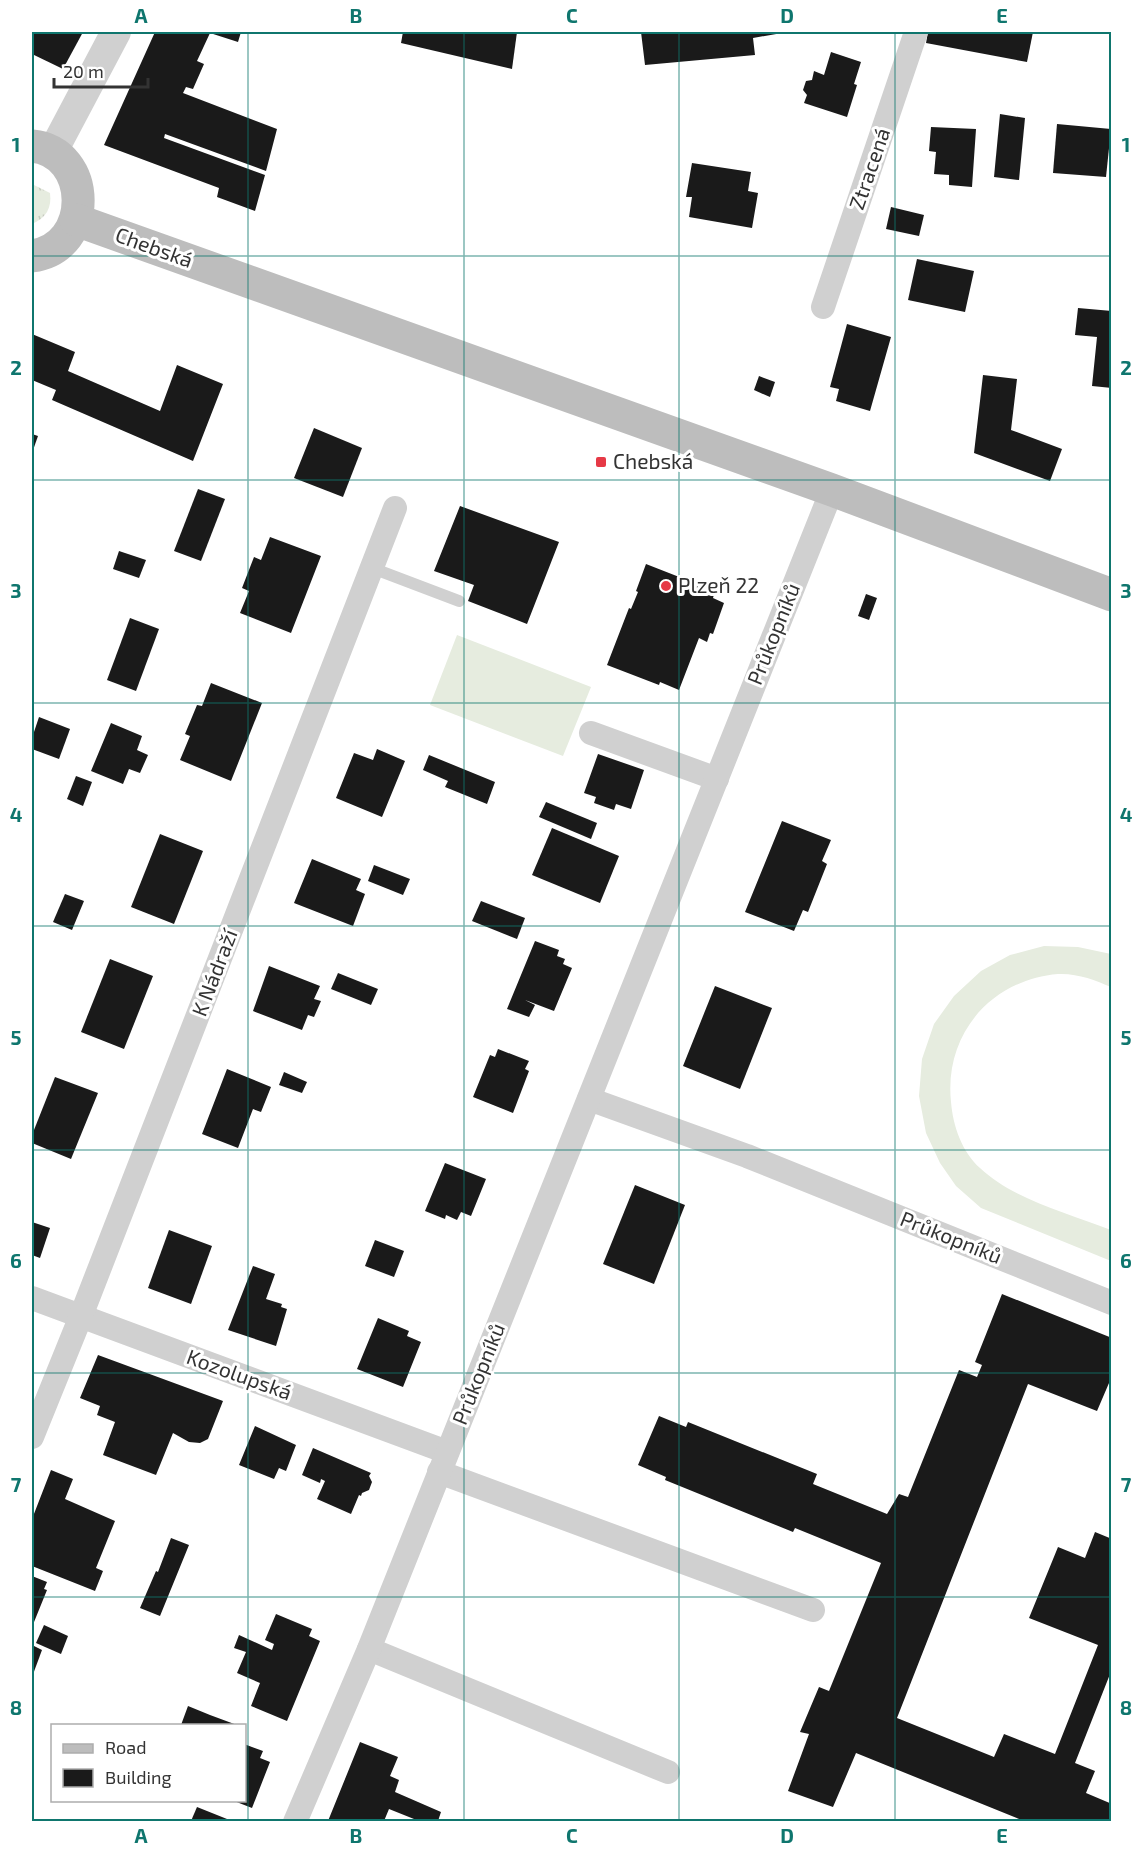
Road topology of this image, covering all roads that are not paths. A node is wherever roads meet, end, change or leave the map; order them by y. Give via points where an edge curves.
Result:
1 (116, 32) edge
2 (916, 32) edge
3 (42, 149) edge
4 (76, 220) junction
5 (32, 256) edge
6 (823, 307) dead end
7 (832, 490) junction
8 (395, 508) dead end
9 (372, 568) junction
10 (1112, 595) edge
11 (459, 602) dead end
12 (591, 733) dead end
13 (717, 779) junction
14 (589, 1099) junction
15 (32, 1298) edge
16 (1112, 1303) edge
17 (81, 1316) junction
18 (32, 1437) edge
19 (443, 1462) junction
20 (813, 1610) dead end
21 (369, 1649) junction
22 (668, 1772) dead end
23 (295, 1821) edge

1 - 3 street
2 - 6 street, Ztracená
3 - 4 main road via 66,166 76,182
4 - 5 main road via 55,248
4 - 7 main road, Chebská
7 - 10 main road, Chebská
7 - 13 street, Průkopníků
8 - 9 street, K Nádraží
9 - 11 lane
9 - 17 street, K Nádraží
12 - 13 street
13 - 14 street, Průkopníků
14 - 16 street, Průkopníků via 747,1156
14 - 19 street, Průkopníků
15 - 17 street, Kozolupská
17 - 18 street, K Nádraží
17 - 19 street, Kozolupská
19 - 20 street, Kozolupská
19 - 21 street, Průkopníků
21 - 22 street
21 - 23 street, Průkopníků

